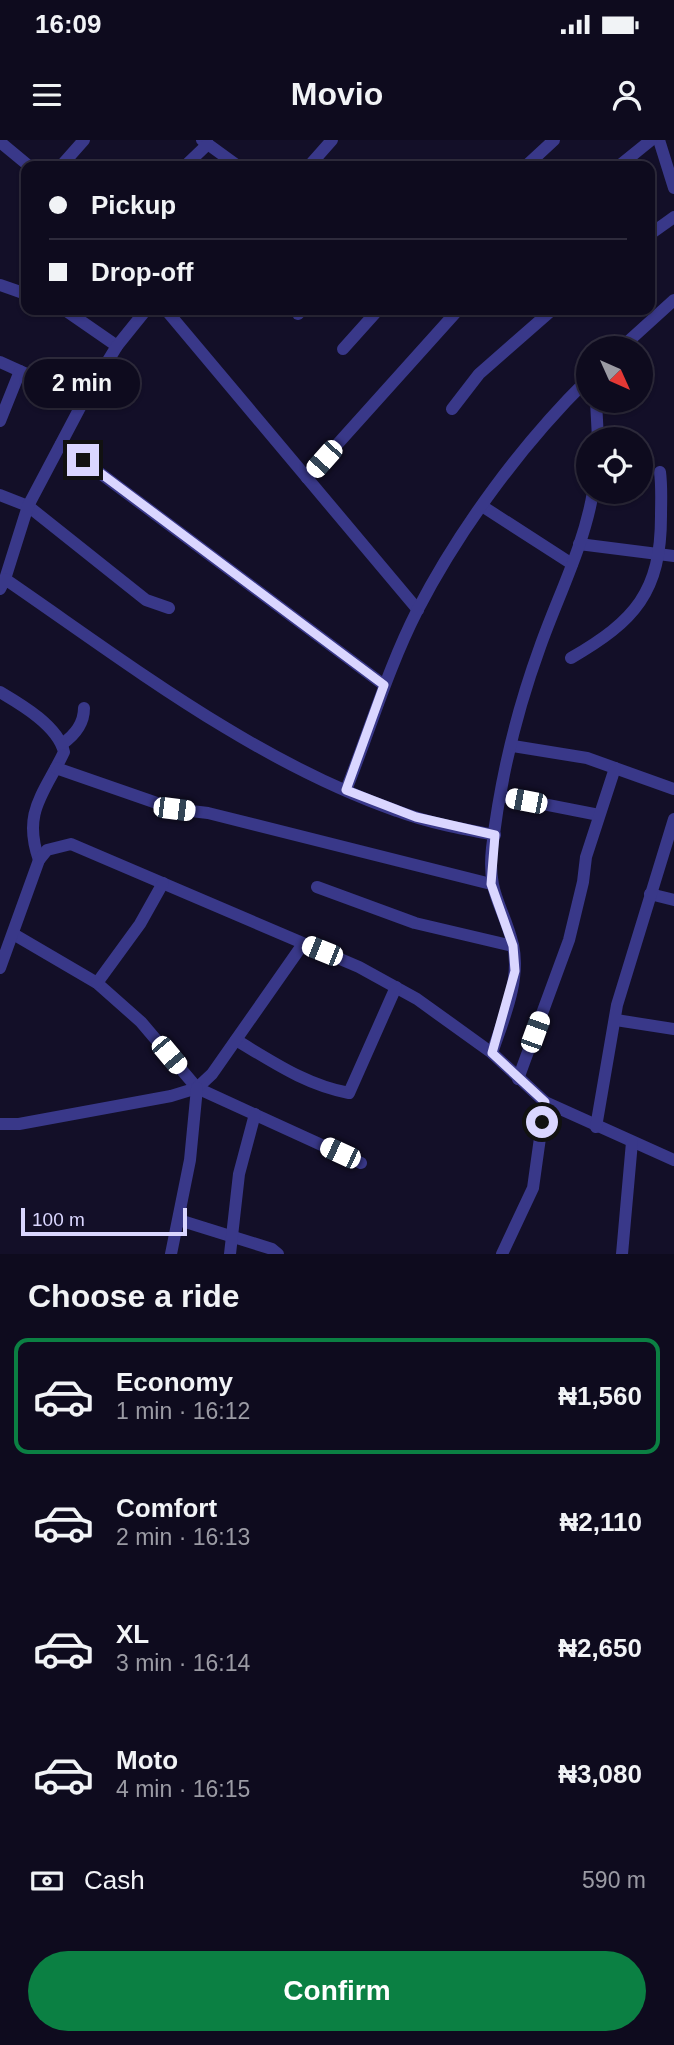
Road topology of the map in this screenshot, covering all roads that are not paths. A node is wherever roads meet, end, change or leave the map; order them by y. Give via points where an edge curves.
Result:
1 (84, 140) edge
2 (332, 140) edge
3 (554, 140) edge
4 (651, 140) edge
5 (659, 140) edge
6 (0, 142) edge
7 (205, 142) edge
8 (23, 161) edge
9 (65, 161) edge
10 (189, 161) edge
11 (230, 161) edge
12 (313, 161) edge
13 (531, 161) edge
14 (625, 161) edge
15 (671, 168) edge
16 (674, 188) edge
17 (674, 217) edge
18 (655, 231) edge
19 (0, 285) edge
20 (21, 292) edge
21 (674, 299) edge
22 (72, 315) edge
23 (142, 315) edge
24 (170, 315) edge
25 (374, 315) edge
26 (454, 315) edge
27 (546, 315) edge
28 (634, 336) edge
29 (117, 346) junction
30 (343, 349) dead end
31 (0, 362) edge
32 (20, 371) junction
33 (576, 391) edge
34 (84, 400) junction
35 (452, 410) dead end
36 (0, 421) edge
37 (61, 444) junction
38 (660, 472) dead end
39 (307, 478) junction
40 (0, 495) edge
41 (590, 504) edge
42 (28, 506) junction
43 (482, 506) junction
44 (579, 544) junction
45 (660, 553) junction
46 (674, 555) edge
47 (572, 564) junction
48 (3, 584) edge
49 (169, 608) dead end
50 (418, 610) junction
51 (571, 658) dead end
52 (384, 685) junction
53 (0, 692) edge
54 (84, 708) dead end
55 (62, 744) junction
56 (513, 746) junction
57 (56, 768) junction
58 (615, 768) junction
59 (674, 789) edge
60 (346, 790) junction
61 (502, 796) junction
62 (599, 815) junction
63 (674, 819) edge
64 (495, 835) junction
65 (39, 860) junction
66 (163, 883) junction
67 (491, 884) junction
68 (317, 887) dead end
69 (650, 894) junction
70 (674, 900) edge
71 (15, 935) junction
72 (303, 944) junction
73 (513, 946) junction
74 (0, 968) edge
75 (97, 983) junction
76 (396, 987) junction
77 (616, 1020) junction
78 (674, 1029) edge
79 (236, 1040) junction
80 (492, 1053) junction
81 (518, 1079) junction
82 (197, 1087) junction
83 (545, 1102) junction
84 (255, 1114) junction
85 (0, 1124) edge
86 (596, 1127) junction
87 (632, 1143) junction
88 (674, 1160) edge
89 (361, 1163) dead end
90 (179, 1220) junction
91 (232, 1236) junction
92 (171, 1254) edge
93 (230, 1254) edge
94 (278, 1254) edge
95 (502, 1254) edge
96 (622, 1254) edge

1 - 9 street
2 - 12 street
3 - 13 street
4 - 14 street
5 - 15 street
6 - 8 street
7 - 10 street
7 - 11 street
15 - 16 street
17 - 18 street
19 - 20 street
21 - 28 street
22 - 29 street
23 - 29 street
24 - 39 street
25 - 30 street
26 - 39 street
27 - 35 street via 479,374
29 - 34 street
31 - 32 street
32 - 34 street
32 - 36 street
33 - 43 street
34 - 37 street
37 - 42 street
37 - 52 street
38 - 45 street
39 - 50 street
40 - 42 street
41 - 44 street
42 - 48 street
42 - 49 street via 146,600
43 - 47 street
43 - 50 street
44 - 45 street
44 - 47 street
45 - 46 street
45 - 51 street via 657,572 643,598 598,642
47 - 56 street via 539,649
48 - 60 street via 236,734
50 - 52 street
52 - 60 street
53 - 55 street via 48,727
54 - 55 street via 74,736
55 - 57 street via 64,752
56 - 58 street via 587,758
56 - 61 street
57 - 65 street via 30,828
57 - 67 street via 174,809 208,813
58 - 59 street
58 - 62 street
60 - 64 street via 436,823
61 - 62 street
61 - 64 street
62 - 81 street via 569,940
63 - 69 street
64 - 67 street
65 - 66 street via 47,850 71,844
65 - 71 street
66 - 72 street
66 - 75 street
67 - 73 street
68 - 73 street via 415,923
69 - 70 street
69 - 77 street
71 - 74 street
71 - 75 street
72 - 76 street
72 - 79 street
73 - 80 street via 515,971
75 - 82 street via 141,1022
76 - 79 street via 349,1093 294,1076
76 - 80 street
77 - 78 street
77 - 86 street
79 - 82 street
80 - 81 street
81 - 83 street
82 - 84 street
82 - 85 street via 171,1096
82 - 90 street
83 - 86 street
83 - 95 street via 533,1188
84 - 89 street
84 - 91 street via 239,1174
86 - 87 street
87 - 88 street
87 - 96 street
90 - 91 street
90 - 92 street
91 - 93 street
91 - 94 street

